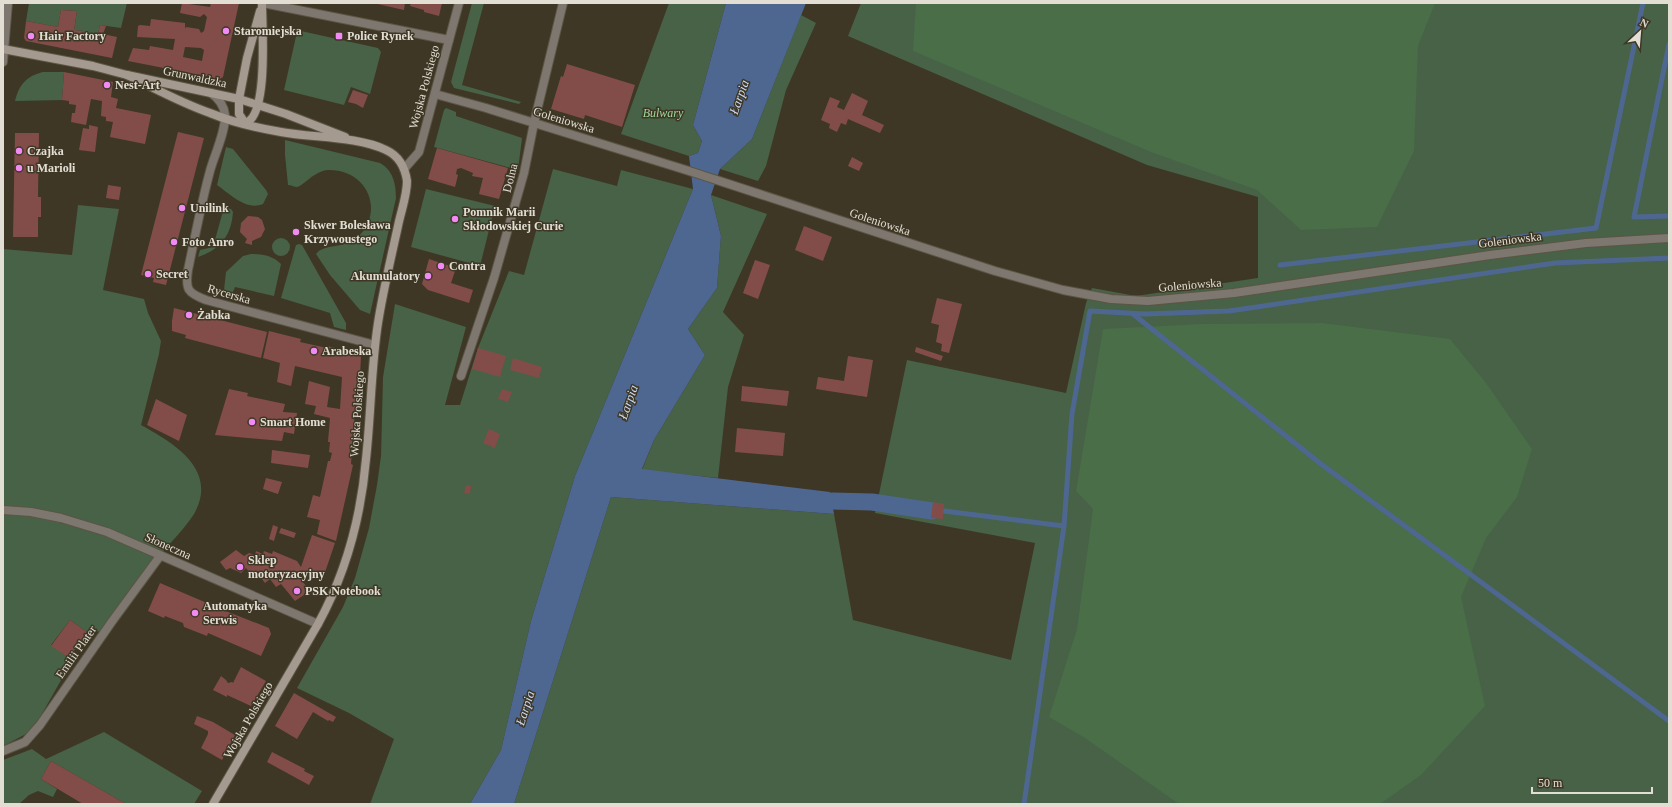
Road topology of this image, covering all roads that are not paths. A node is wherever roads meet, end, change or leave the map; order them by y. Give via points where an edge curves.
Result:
1 (8, 3) edge
2 (262, 3) edge
3 (459, 3) edge
4 (560, 4) edge
5 (449, 40) junction
6 (4, 49) edge
7 (3, 62) edge
8 (127, 75) junction
9 (210, 92) junction
10 (435, 94) junction
11 (239, 99) junction
12 (258, 104) junction
13 (225, 118) junction
14 (245, 123) junction
15 (534, 123) junction
16 (356, 142) junction
17 (404, 169) junction
18 (1669, 238) edge
19 (375, 345) junction
20 (461, 376) dead end
21 (3, 510) edge
22 (160, 556) junction
23 (318, 624) junction
24 (3, 751) edge
25 (213, 804) edge

1 - 6 street
2 - 5 street
2 - 11 street
2 - 12 street via 263,60
3 - 5 street, Wojska Polskiego
4 - 15 street, Dolna
5 - 10 street, Wojska Polskiego
6 - 7 street
6 - 8 street, Grunwaldzka
8 - 9 street, Grunwaldzka
8 - 13 street, Grunwaldzka via 197,108
9 - 11 street, Grunwaldzka
9 - 13 street via 220,102
10 - 15 street, Goleniowska
10 - 17 street, Wojska Polskiego via 419,152
11 - 12 street, Grunwaldzka
11 - 14 street via 239,114
12 - 14 street via 253,118
12 - 16 street, Grunwaldzka
13 - 14 street, Grunwaldzka
13 - 19 street, Rycerska via 188,270 186,284 189,290 206,300
14 - 16 street, Grunwaldzka via 281,132
15 - 18 street, Goleniowska via 995,271 1063,290 1111,299 1148,301 1234,293 1490,255 1586,243
15 - 20 street, Dolna via 524,173 494,278
16 - 17 street, Grunwaldzka via 387,150 397,158
17 - 19 street, Wojska Polskiego via 406,187 382,298
19 - 23 street, Wojska Polskiego via 367,458 360,504 342,572
21 - 22 street, Słoneczna via 30,512 82,524 107,532
22 - 23 street, Słoneczna
22 - 24 street, Emilii Plater via 40,724 25,742
23 - 25 street, Wojska Polskiego

